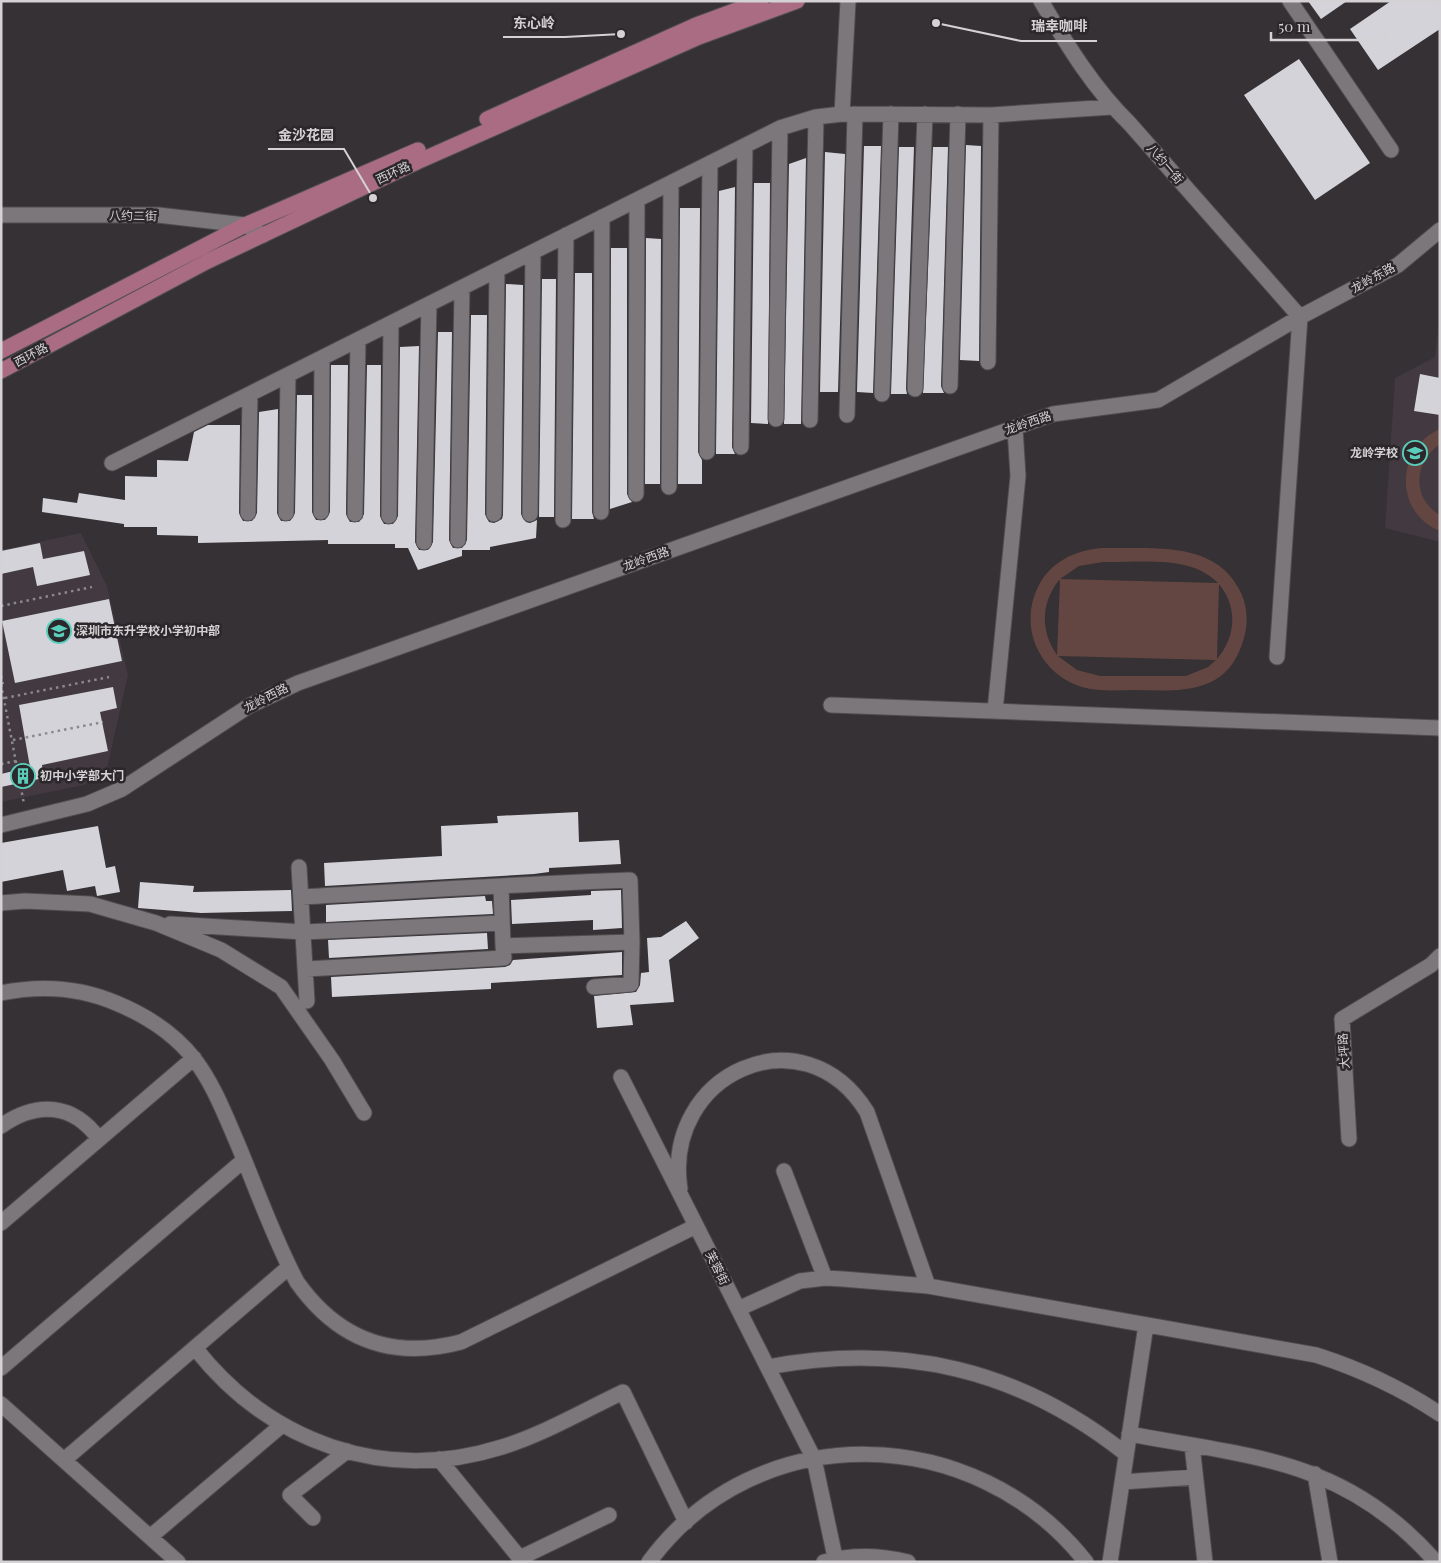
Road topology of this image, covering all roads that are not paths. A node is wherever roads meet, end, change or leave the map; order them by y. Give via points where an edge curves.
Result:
1 (761, 1) edge
2 (797, 1) edge
3 (848, 1) edge
4 (1041, 1) edge
5 (1290, 1) edge
6 (1112, 107) junction
7 (849, 114) junction
8 (891, 114) junction
9 (924, 114) junction
10 (958, 114) junction
11 (991, 115) junction
12 (816, 118) junction
13 (780, 128) junction
14 (744, 146) junction
15 (1391, 150) dead end
16 (710, 164) junction
17 (671, 183) junction
18 (637, 200) junction
19 (1, 215) edge
20 (602, 218) junction
21 (245, 225) junction
22 (1440, 230) edge
23 (263, 235) junction
24 (566, 235) junction
25 (534, 252) junction
26 (497, 270) junction
27 (462, 288) junction
28 (428, 304) junction
29 (1300, 317) junction
30 (391, 323) junction
31 (358, 340) junction
32 (1, 351) edge
33 (322, 358) junction
34 (988, 362) dead end
35 (1, 371) edge
36 (288, 375) junction
37 (950, 386) dead end
38 (914, 389) dead end
39 (250, 394) junction
40 (882, 394) dead end
41 (847, 415) dead end
42 (776, 420) dead end
43 (810, 420) dead end
44 (1015, 428) junction
45 (742, 446) dead end
46 (707, 452) dead end
47 (112, 463) dead end
48 (669, 488) dead end
49 (636, 494) dead end
50 (321, 512) dead end
51 (601, 512) dead end
52 (248, 513) dead end
53 (286, 513) dead end
54 (356, 514) dead end
55 (494, 514) dead end
56 (530, 514) dead end
57 (389, 516) dead end
58 (563, 520) dead end
59 (458, 540) dead end
60 (424, 542) dead end
61 (1277, 657) dead end
62 (830, 705) dead end
63 (995, 711) junction
64 (1440, 728) edge
65 (1, 826) edge
66 (299, 867) dead end
67 (501, 886) junction
68 (301, 897) junction
69 (1, 903) edge
70 (156, 923) junction
71 (502, 923) junction
72 (304, 932) junction
73 (632, 942) junction
74 (503, 946) junction
75 (1437, 964) edge
76 (306, 969) junction
77 (594, 987) dead end
78 (1, 993) edge
79 (307, 1001) dead end
80 (194, 1058) junction
81 (621, 1077) dead end
82 (364, 1113) dead end
83 (1, 1126) edge
84 (99, 1139) junction
85 (1350, 1139) dead end
86 (244, 1160) junction
87 (784, 1171) dead end
88 (682, 1197) junction
89 (1, 1222) edge
90 (696, 1226) junction
91 (289, 1267) junction
92 (825, 1278) junction
93 (928, 1286) junction
94 (738, 1309) junction
95 (1146, 1325) junction
96 (195, 1348) junction
97 (768, 1367) junction
98 (1, 1368) edge
99 (1, 1404) edge
100 (1440, 1414) edge
101 (282, 1425) junction
102 (1129, 1434) junction
103 (1192, 1445) junction
104 (347, 1452) junction
105 (1126, 1454) junction
106 (440, 1459) junction
107 (814, 1459) junction
108 (64, 1460) junction
109 (1315, 1474) junction
110 (1195, 1477) junction
111 (1122, 1482) junction
112 (609, 1515) dead end
113 (313, 1518) dead end
114 (686, 1522) junction
115 (150, 1537) junction
116 (522, 1560) edge
117 (832, 1561) edge
118 (178, 1562) edge
119 (649, 1562) edge
120 (908, 1562) edge
121 (1086, 1562) edge
122 (1110, 1562) edge
123 (1205, 1562) edge
124 (1330, 1562) edge
125 (1436, 1562) edge

1 - 21 main road, 西环路 via 696,25
2 - 23 main road, 西环路 via 699,37 426,158
3 - 7 street
4 - 6 street, 八约一街 via 1067,45
5 - 15 street
6 - 11 street
6 - 29 street, 八约一街
7 - 8 street
7 - 12 street
7 - 41 street
8 - 9 street
8 - 40 street
9 - 10 street
9 - 38 street
10 - 11 street
10 - 37 street
11 - 34 street
12 - 13 street
12 - 43 street
13 - 14 street
13 - 42 street
14 - 16 street
14 - 45 street
16 - 17 street
16 - 46 street
17 - 18 street
17 - 48 street
18 - 20 street
18 - 49 street
19 - 21 street, 八约二街 via 158,215
20 - 24 street
20 - 51 street
21 - 23 street, 八约二街
21 - 32 main road, 西环路
22 - 29 street, 龙岭东路 via 1398,265
23 - 35 main road, 西环路
24 - 25 street
24 - 58 street
25 - 26 street
25 - 56 street
26 - 27 street
26 - 55 street
27 - 28 street
27 - 59 street
28 - 30 street
28 - 60 street
29 - 44 street, 龙岭西路 via 1158,400 1053,414
29 - 61 street
30 - 31 street
30 - 57 street
31 - 33 street
31 - 54 street
33 - 36 street
33 - 50 street
36 - 39 street
36 - 53 street
39 - 47 street
39 - 52 street
44 - 63 street via 1018,476
44 - 65 street, 龙岭西路 via 298,683 249,706 122,789 87,804
62 - 63 street
63 - 64 street
66 - 68 street
67 - 68 street
67 - 71 street
67 - 73 street via 630,880
68 - 72 street
69 - 70 street via 90,904
70 - 72 street
70 - 82 street via 221,950 281,987
71 - 72 street
71 - 74 street
72 - 76 street
73 - 74 street
73 - 77 street via 631,984
74 - 76 street via 504,958
75 - 85 street, 大坪路 via 1342,1019
76 - 79 street
78 - 80 street via 61,988 99,996 134,1010 166,1031
80 - 84 street
80 - 86 street via 215,1090
81 - 88 street, 芙蓉街
83 - 84 street via 33,1110 59,1110 82,1120
84 - 89 street
86 - 91 street
86 - 98 street
87 - 92 street
88 - 90 street, 芙蓉街
88 - 93 street via 681,1147 692,1115 708,1091 731,1074 757,1063 786,1060 814,1066 839,1080 860,1100 867,1112
90 - 91 street via 478,1336 428,1349 410,1350 377,1344 345,1330 318,1309
90 - 94 street, 芙蓉街
91 - 96 street
92 - 93 street
92 - 94 street via 787,1285
93 - 95 street
94 - 97 street, 芙蓉街
95 - 100 street via 1316,1354 1373,1376
95 - 102 street
96 - 101 street via 226,1384
96 - 108 street
97 - 105 street via 855,1356 943,1365 1000,1381 1054,1405 1096,1430
97 - 107 street, 芙蓉街
99 - 108 street
101 - 104 street via 304,1437
101 - 115 street
102 - 103 street
102 - 105 street
103 - 109 street via 1264,1458
103 - 110 street
104 - 106 street via 402,1460
104 - 113 street via 290,1495
105 - 111 street
106 - 114 street via 478,1454 527,1438 623,1392
106 - 116 street
107 - 114 street via 746,1482
107 - 117 street, 芙蓉街
107 - 121 street via 887,1454 959,1469 1024,1502 1061,1533
108 - 115 street
109 - 124 street
109 - 125 street via 1362,1497 1384,1512
110 - 111 street
110 - 123 street
111 - 122 street
112 - 116 street
114 - 119 street
115 - 118 street
117 - 120 street via 862,1556

